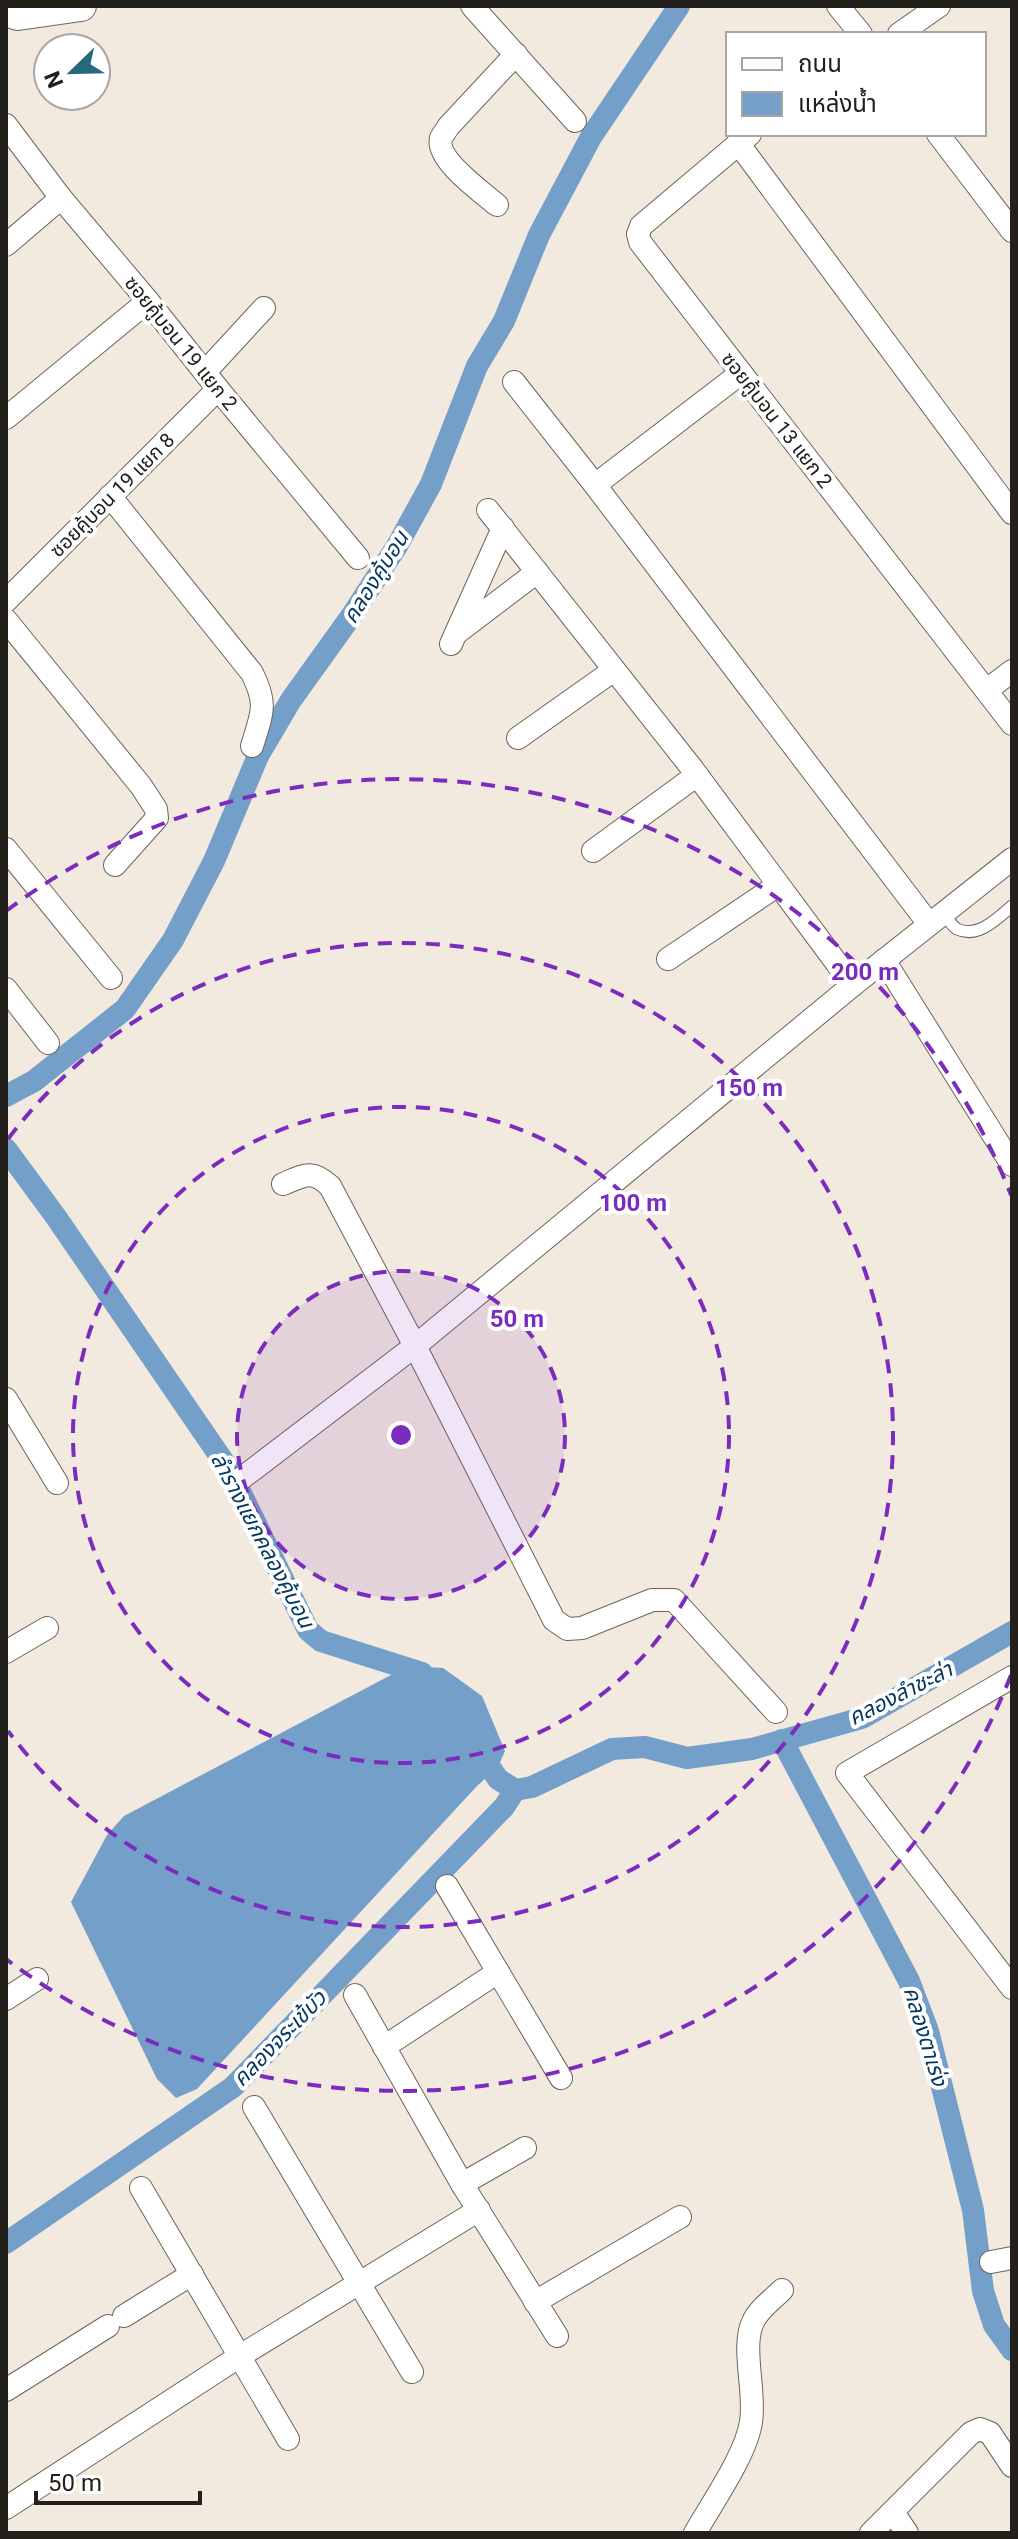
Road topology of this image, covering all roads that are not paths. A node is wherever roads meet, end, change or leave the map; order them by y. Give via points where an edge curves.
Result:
1 (81, 6) edge
2 (472, 6) edge
3 (838, 6) edge
4 (939, 6) edge
5 (10, 19) edge
6 (859, 32) edge
7 (902, 32) edge
8 (516, 54) junction
9 (575, 121) dead end
10 (6, 125) edge
11 (940, 136) edge
12 (744, 138) edge
13 (61, 198) junction
14 (497, 205) dead end
15 (1012, 231) edge
16 (6, 245) edge
17 (148, 301) junction
18 (264, 308) dead end
19 (741, 373) junction
20 (211, 380) junction
21 (514, 382) dead end
22 (6, 418) edge
23 (595, 485) junction
24 (110, 496) junction
25 (488, 510) dead end
26 (1012, 513) edge
27 (503, 528) junction
28 (358, 558) dead end
29 (537, 572) junction
30 (6, 601) edge
31 (6, 620) edge
32 (614, 670) junction
33 (1012, 671) edge
34 (987, 690) junction
35 (1012, 724) edge
36 (518, 738) dead end
37 (252, 746) dead end
38 (697, 775) junction
39 (6, 849) edge
40 (593, 851) dead end
41 (1012, 859) edge
42 (115, 865) dead end
43 (778, 885) junction
44 (1012, 906) edge
45 (936, 919) junction
46 (668, 959) dead end
47 (884, 960) junction
48 (111, 978) dead end
49 (853, 985) junction
50 (6, 989) edge
51 (48, 1043) dead end
52 (1012, 1165) edge
53 (283, 1184) dead end
54 (415, 1346) junction
55 (8, 1406) edge
56 (238, 1481) dead end
57 (57, 1483) dead end
58 (47, 1628) dead end
59 (6, 1652) edge
60 (1007, 1688) edge
61 (776, 1712) dead end
62 (447, 1886) dead end
63 (498, 1972) junction
64 (37, 1979) dead end
65 (1012, 1988) edge
66 (355, 1995) dead end
67 (6, 1999) edge
68 (384, 2047) junction
69 (561, 2078) dead end
70 (254, 2107) dead end
71 (525, 2148) dead end
72 (462, 2184) junction
73 (141, 2188) dead end
74 (479, 2210) junction
75 (680, 2217) dead end
76 (192, 2274) junction
77 (360, 2282) junction
78 (782, 2290) dead end
79 (535, 2302) junction
80 (557, 2336) dead end
81 (240, 2356) junction
82 (412, 2372) dead end
83 (6, 2390) edge
84 (288, 2439) dead end
85 (1012, 2466) edge
86 (6, 2508) edge
87 (893, 2512) junction
88 (695, 2533) edge
89 (871, 2533) edge
90 (907, 2533) edge

1 - 5 main road
2 - 8 street
3 - 6 street
4 - 7 street
8 - 9 street
8 - 14 street via 448,127 441,143 450,163
10 - 13 street, ซอยคู้บอน 19 แยก 2
11 - 15 street
12 - 19 street, ซอยคู้บอน 13 แยก 2 via 638,234
12 - 26 street
13 - 16 street
13 - 17 street, ซอยคู้บอน 19 แยก 2
17 - 20 street, ซอยคู้บอน 19 แยก 2
17 - 22 street
18 - 20 street, ซอยคู้บอน 19 แยก 8
19 - 23 street
19 - 34 street, ซอยคู้บอน 13 แยก 2
20 - 24 street, ซอยคู้บอน 19 แยก 8
20 - 28 street, ซอยคู้บอน 19 แยก 2
21 - 23 street
23 - 45 street
24 - 30 street, ซอยคู้บอน 19 แยก 8
24 - 37 street via 252,673 263,696
25 - 27 street
27 - 29 street
27 - 29 street via 454,638
29 - 32 street
31 - 42 street via 156,809 156,820
32 - 36 street
32 - 38 street
33 - 34 street
34 - 35 street, ซอยคู้บอน 13 แยก 2
38 - 40 street
38 - 43 street
39 - 48 street
41 - 45 street
43 - 46 street
43 - 49 street
44 - 45 lane via 987,927 971,931
45 - 47 street
47 - 49 street
47 - 52 street
49 - 54 street
50 - 51 street
53 - 54 street via 309,1174 330,1186
54 - 56 street
54 - 61 street via 554,1620 567,1629 582,1628 652,1600 674,1600
55 - 57 street
58 - 59 street
60 - 65 street via 847,1773
62 - 63 street
63 - 68 street
63 - 69 street
64 - 67 street
66 - 68 street
68 - 72 street
70 - 77 street
71 - 72 street
72 - 74 street
73 - 76 street
74 - 77 street
74 - 79 street
75 - 79 street
76 - 81 street
76 - 83 street
77 - 81 street
77 - 82 street
78 - 88 street via 749,2333 751,2423 742,2451
79 - 80 street
81 - 84 street
81 - 86 street
85 - 87 street via 990,2433 980,2429
87 - 89 street
87 - 90 street

